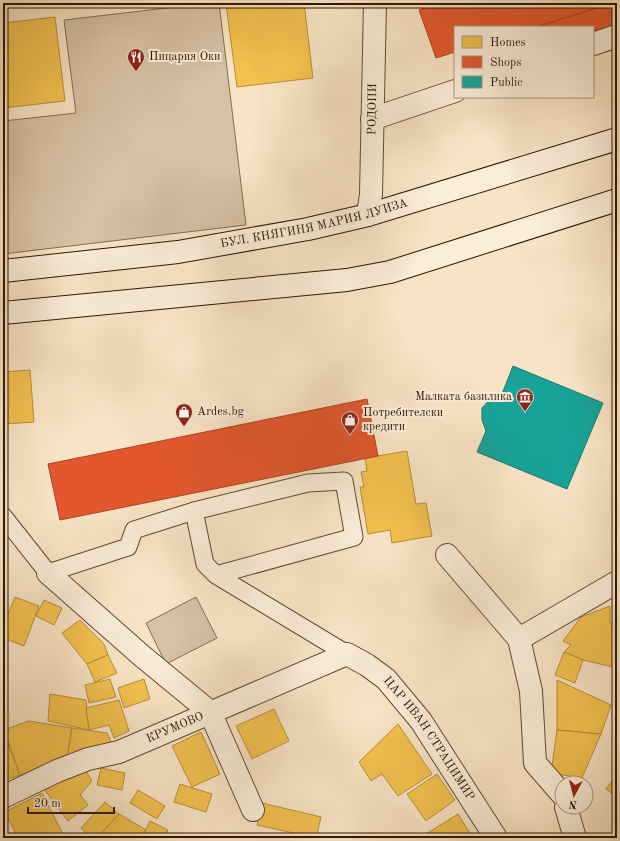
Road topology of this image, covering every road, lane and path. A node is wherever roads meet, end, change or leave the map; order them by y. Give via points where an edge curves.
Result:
1 (375, 3) edge
2 (617, 36) edge
3 (594, 44) edge
4 (454, 91) edge
5 (372, 119) junction
6 (617, 139) edge
7 (617, 200) edge
8 (368, 215) junction
9 (3, 271) edge
10 (3, 313) edge
11 (194, 511) junction
12 (3, 516) edge
13 (447, 555) dead end
14 (48, 573) junction
15 (216, 575) junction
16 (617, 582) edge
17 (519, 639) junction
18 (347, 654) junction
19 (210, 712) junction
20 (554, 785) edge
21 (3, 797) edge
22 (253, 810) dead end
23 (568, 815) edge
24 (496, 838) edge
25 (575, 838) edge

1 - 5 street, РОДОПИ
2 - 3 street
4 - 5 street
5 - 8 street, РОДОПИ via 371,194
6 - 8 street, БУЛ. КНЯГИНЯ МАРИЯ ЛУИЗА
7 - 10 street via 390,272 347,280
8 - 9 street, БУЛ. КНЯГИНЯ МАРИЯ ЛУИЗА via 308,229 178,252
11 - 14 lane via 134,530 128,546
11 - 15 lane via 206,564
11 - 15 lane via 308,483 344,481 354,537
12 - 14 lane
13 - 17 street
14 - 19 street
15 - 18 lane
16 - 17 street
17 - 20 street via 531,691 535,763
18 - 19 street, КРУМОВО
18 - 24 street, ЦАР ИВАН СТРАЦИМИР via 386,679 421,720
19 - 21 street, КРУМОВО via 119,752 56,771
19 - 22 street
23 - 25 street

